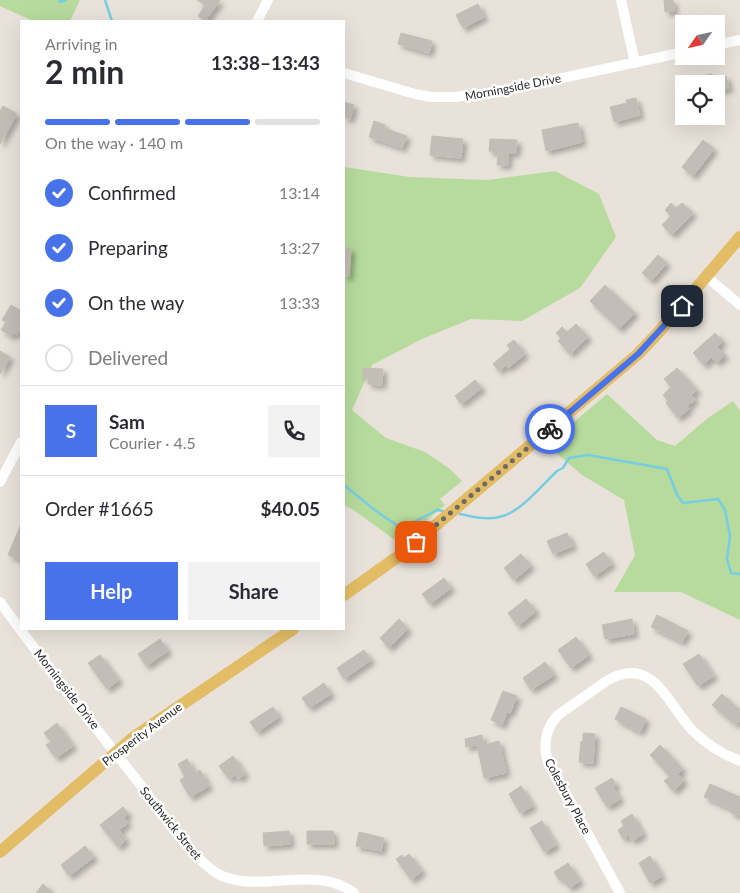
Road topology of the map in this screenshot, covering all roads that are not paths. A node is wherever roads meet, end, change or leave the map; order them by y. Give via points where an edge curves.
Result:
1 (268, 0) edge
2 (621, 0) edge
3 (258, 20) edge
4 (740, 40) edge
5 (725, 43) edge
6 (675, 54) edge
7 (635, 63) junction
8 (345, 73) edge
9 (740, 237) edge
10 (707, 277) junction
11 (740, 305) edge
12 (20, 444) edge
13 (0, 480) edge
14 (345, 594) edge
15 (0, 602) edge
16 (20, 628) edge
17 (21, 630) edge
18 (292, 630) edge
19 (115, 752) junction
20 (740, 761) edge
21 (0, 852) edge
22 (245, 888) edge
23 (354, 893) edge
24 (620, 893) edge

1 - 3 street
2 - 7 street
4 - 5 street
6 - 7 street, Morningside Drive
7 - 8 street, Morningside Drive via 497,92 455,97 415,94
9 - 10 main road
10 - 11 street
10 - 14 main road via 638,354 404,552
12 - 13 street
15 - 16 street, Morningside Drive
17 - 19 street, Morningside Drive
18 - 19 main road, Prosperity Avenue
19 - 21 main road, Prosperity Avenue
19 - 22 street, Southwick Street via 199,859 220,876
20 - 24 street, Colesbury Place via 705,742 658,685 643,675 616,675 558,715 545,740 547,759
22 - 23 street, Southwick Street via 321,880 339,884

